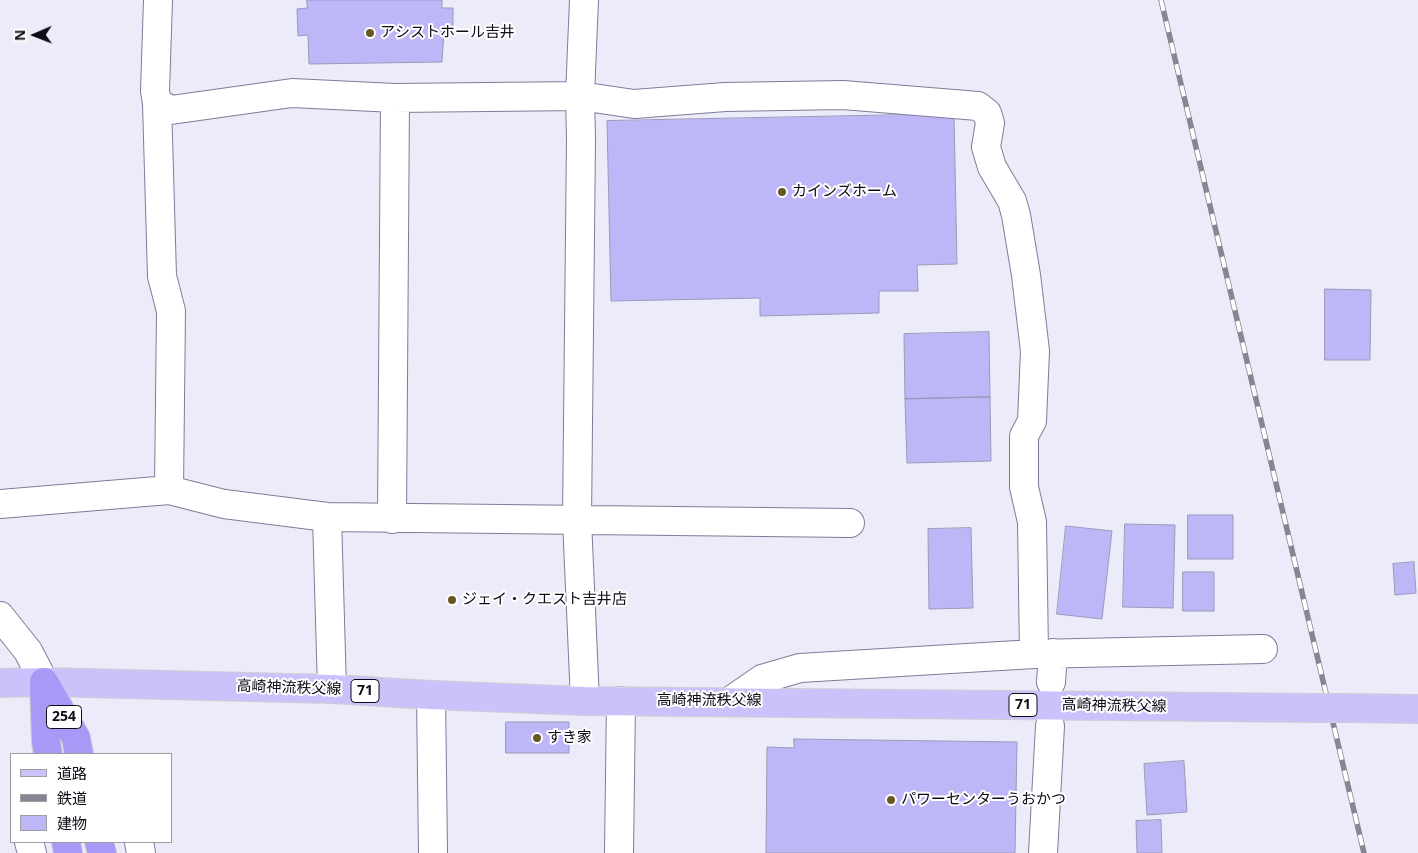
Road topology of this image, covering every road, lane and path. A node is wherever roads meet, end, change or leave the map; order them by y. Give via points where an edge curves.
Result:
1 (158, 0) edge
2 (584, 0) edge
3 (580, 96) junction
4 (395, 98) junction
5 (158, 103) junction
6 (169, 490) junction
7 (0, 504) edge
8 (327, 517) junction
9 (392, 519) junction
10 (578, 520) junction
11 (850, 523) dead end
12 (0, 616) edge
13 (1263, 649) dead end
14 (1044, 654) junction
15 (0, 682) edge
16 (44, 682) junction
17 (1051, 682) dead end
18 (332, 689) junction
19 (430, 695) junction
20 (586, 701) junction
21 (621, 701) junction
22 (730, 701) junction
23 (1418, 709) edge
24 (1050, 726) dead end
25 (48, 753) edge
26 (80, 753) edge
27 (433, 853) edge
28 (619, 853) edge
29 (1043, 853) edge

1 - 5 street via 155,91
2 - 3 street
3 - 4 street
3 - 10 street
3 - 14 street via 634,104 725,97 843,94 978,106 987,113 990,123 986,147 992,167 1012,201 1016,215 1035,351 1032,421 1024,436 1024,487 1032,522
4 - 5 street via 292,94 171,110
4 - 9 street
5 - 6 street via 162,276 171,311
6 - 7 street
6 - 8 street via 224,504
8 - 9 street
8 - 18 street
9 - 10 street
10 - 11 street
10 - 20 street
12 - 16 street via 28,651
13 - 14 street
14 - 17 street
14 - 22 street via 800,668 762,679
15 - 16 main road, 高崎神流秩父線 / 71
16 - 18 main road, 高崎神流秩父線 / 71
16 - 25 highway, 254
16 - 26 highway, 254 via 76,738
18 - 19 main road, 高崎神流秩父線 / 71
19 - 20 main road, 高崎神流秩父線 / 71
19 - 27 street
20 - 21 main road, 高崎神流秩父線 / 71
21 - 22 main road, 高崎神流秩父線 / 71
21 - 28 street
22 - 23 main road, 高崎神流秩父線 / 71, bridge
24 - 29 street

